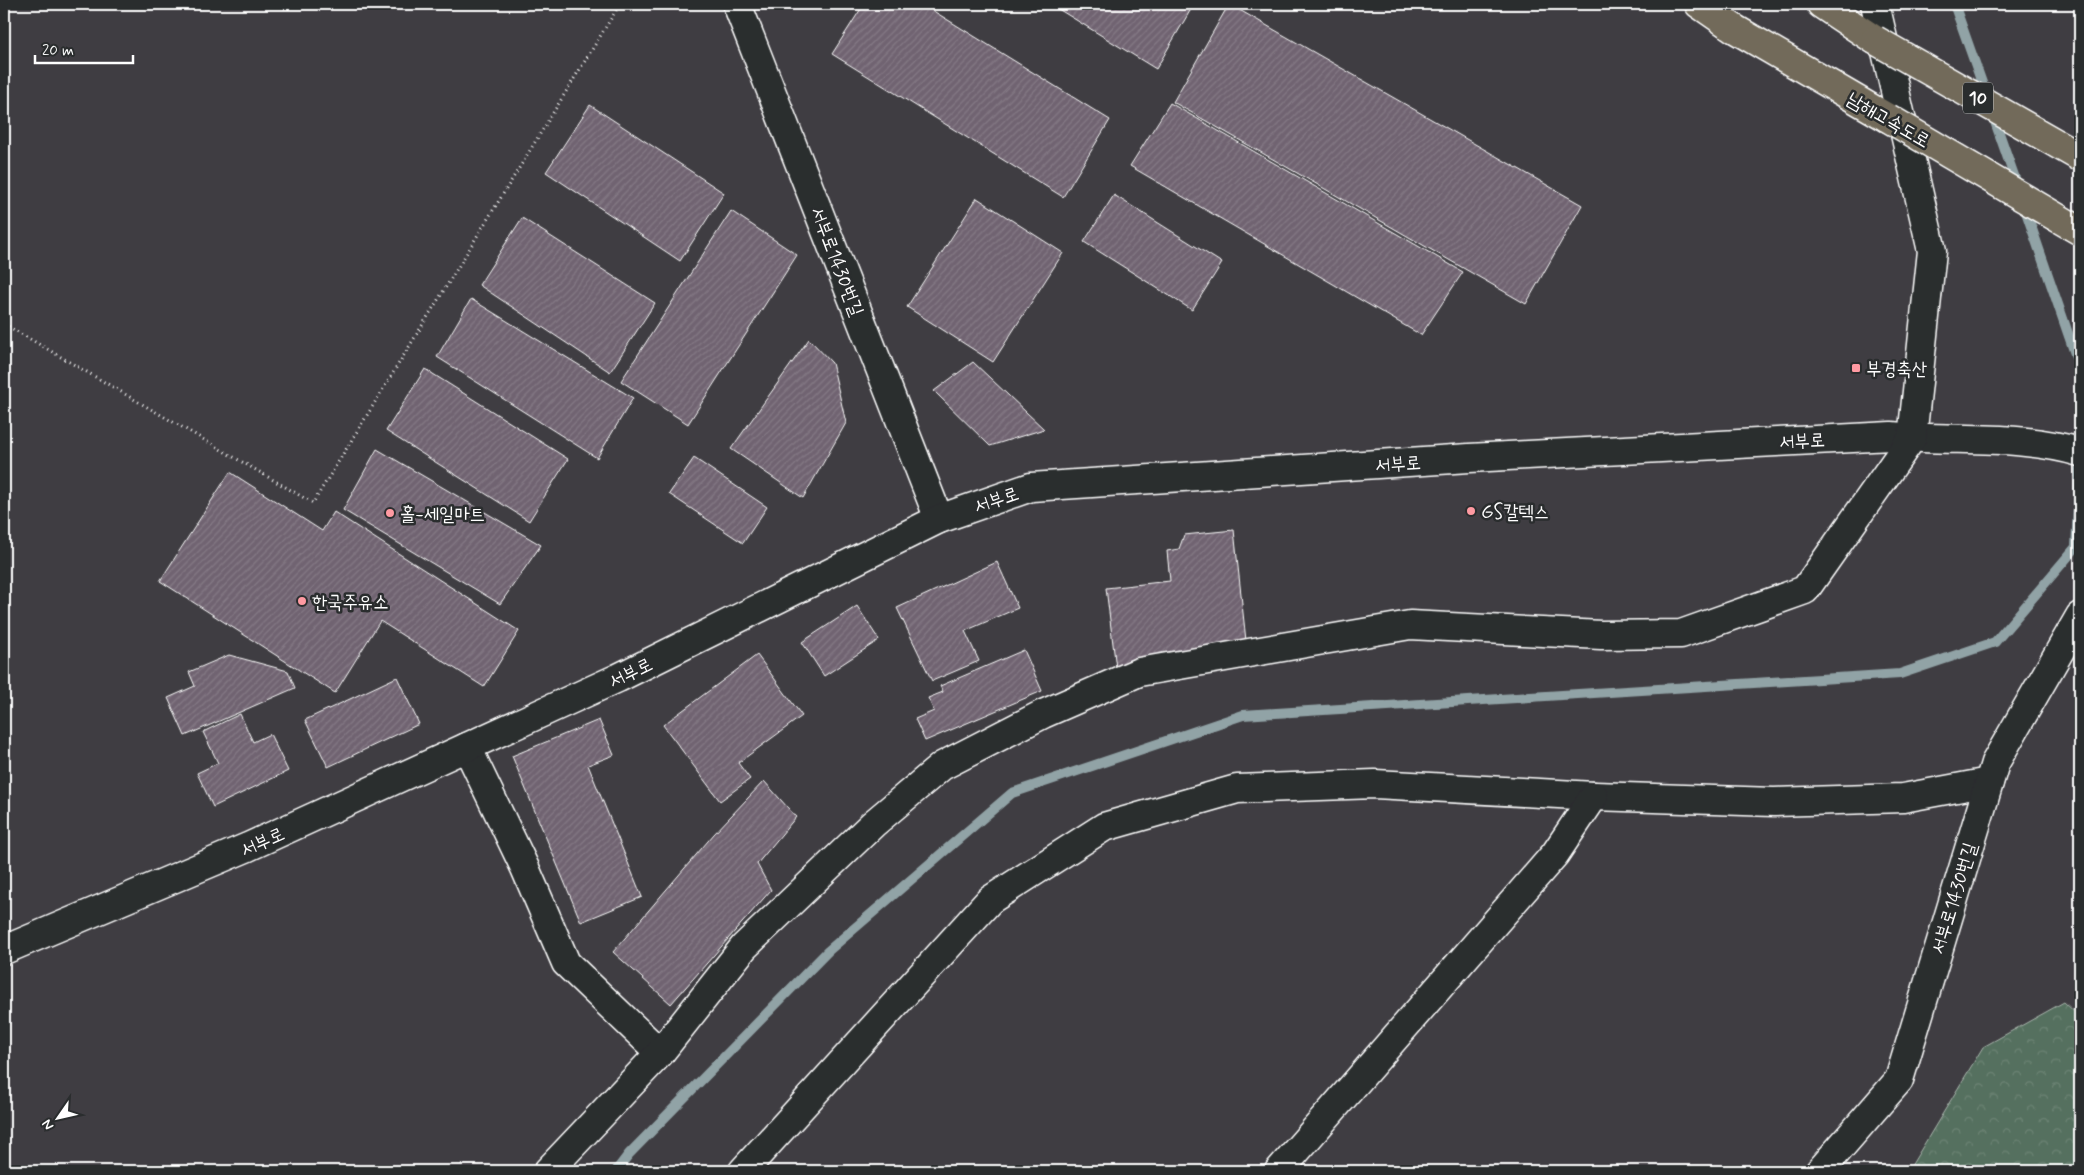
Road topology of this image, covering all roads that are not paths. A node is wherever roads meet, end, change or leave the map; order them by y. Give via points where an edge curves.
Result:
1 (737, 4) edge
2 (1700, 4) edge
3 (1821, 4) edge
4 (1874, 4) edge
5 (2080, 157) edge
6 (2080, 231) edge
7 (1912, 438) junction
8 (2070, 449) edge
9 (939, 519) junction
10 (2080, 616) edge
11 (467, 747) junction
12 (1989, 782) junction
13 (1594, 796) junction
14 (4, 950) edge
15 (660, 1053) junction
16 (548, 1171) edge
17 (743, 1171) edge
18 (1279, 1171) edge
19 (1820, 1171) edge

1 - 9 street, 서부로1430번길
2 - 6 highway, 남해고속도로, bridge via 1735,29
3 - 5 highway, 10, bridge via 1875,40
4 - 7 street via 1932,251
7 - 8 street, 서부로 via 1984,437
7 - 9 street, 서부로 via 1892,436 1488,457 1031,487
7 - 15 street via 1805,590 1681,634 1601,635 1410,625 1139,672 1043,714 942,766 873,824 744,947
9 - 11 street, 서부로 via 618,678
10 - 12 street, 서부로1430번길 via 1995,763
11 - 14 street, 서부로 via 248,847
11 - 15 street via 566,962
12 - 13 street via 1893,798 1774,802
12 - 19 street, 서부로1430번길 via 1899,1080
13 - 17 street via 1375,784 1237,789 1104,828 990,900
13 - 18 street via 1555,854
15 - 16 street

